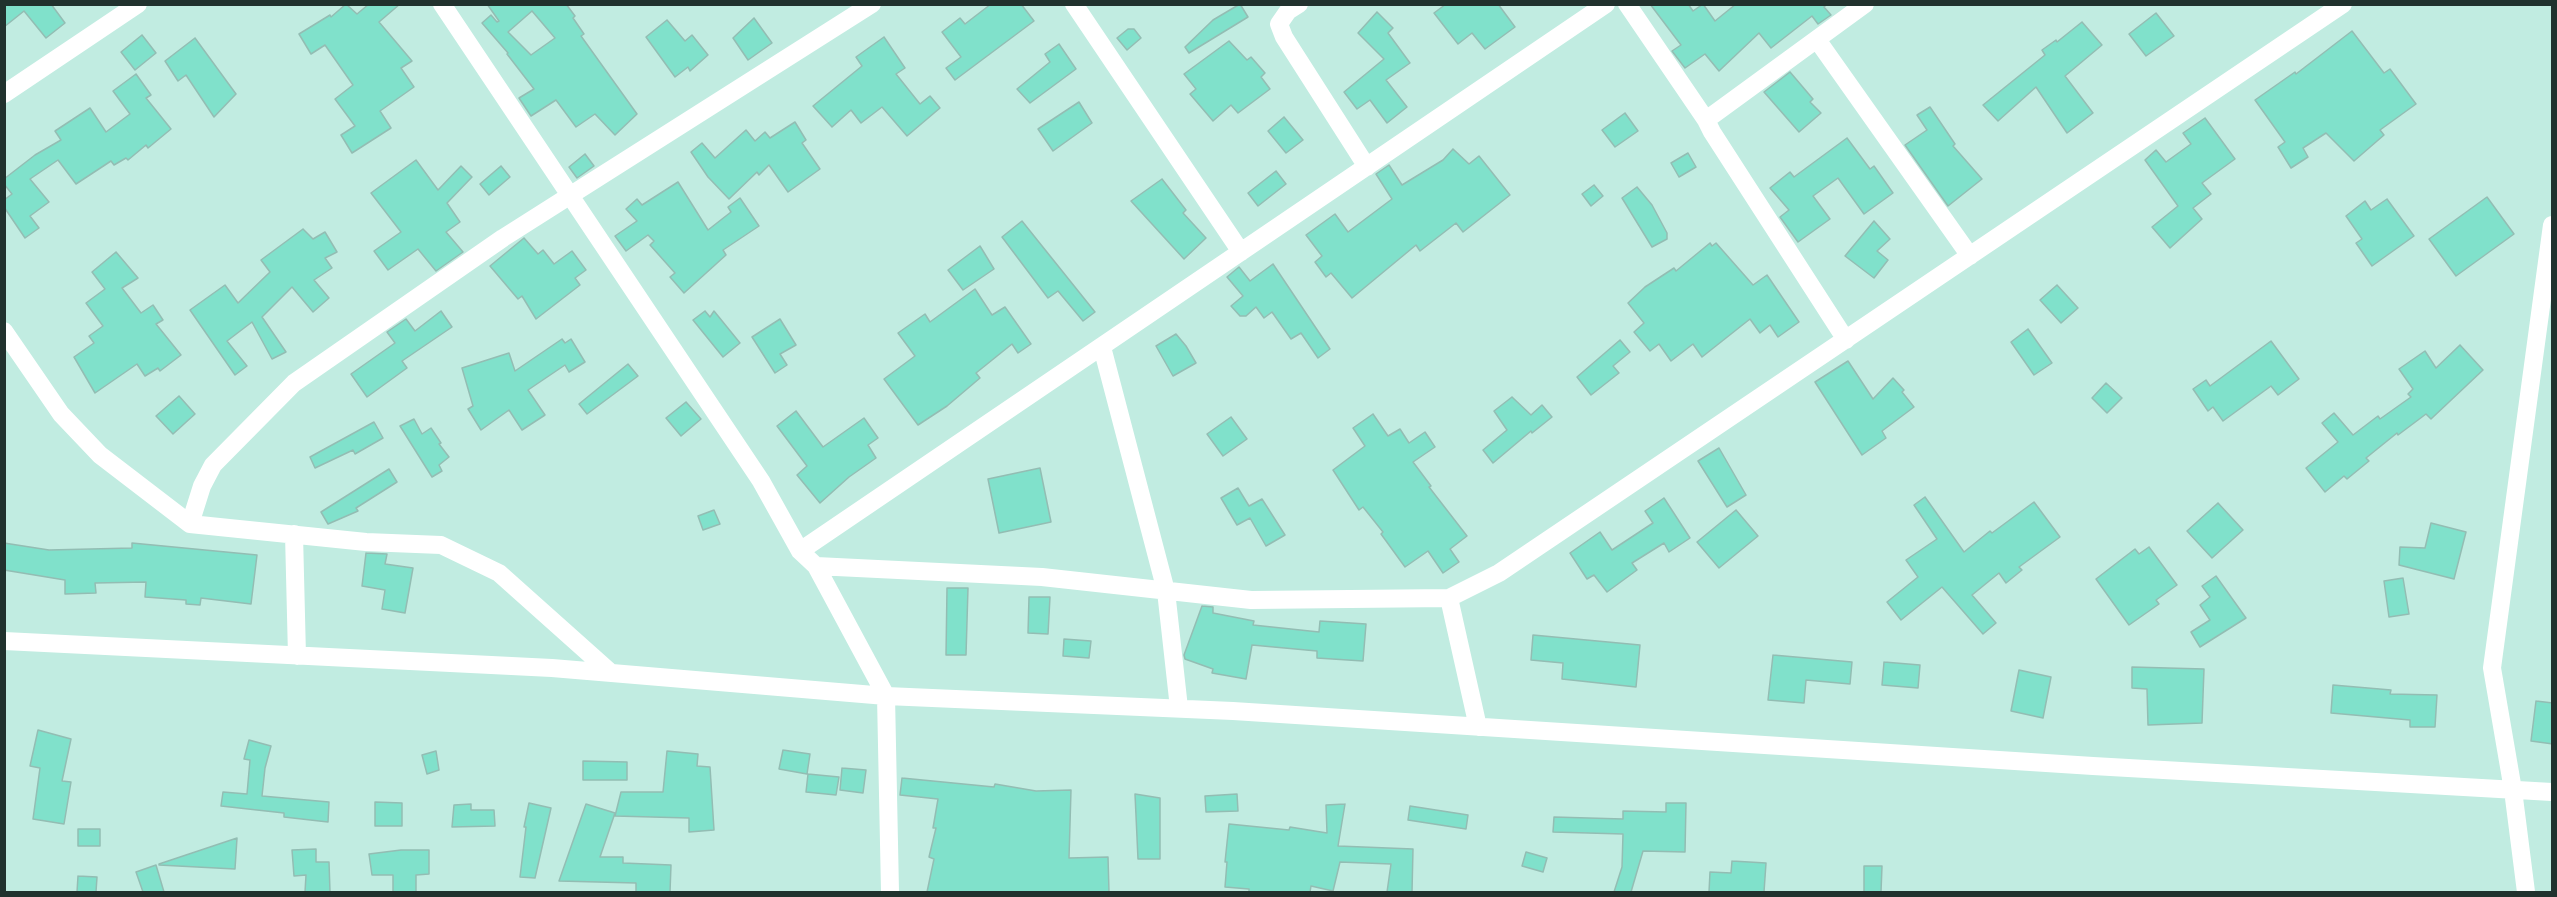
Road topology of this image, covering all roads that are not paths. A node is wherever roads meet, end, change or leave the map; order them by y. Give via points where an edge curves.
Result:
1 (138, 4) edge
2 (442, 4) edge
3 (872, 4) edge
4 (1074, 4) edge
5 (1299, 4) edge
6 (1606, 4) edge
7 (1628, 4) edge
8 (1865, 4) edge
9 (2343, 4) edge
10 (1818, 41) junction
11 (4, 94) edge
12 (1706, 120) junction
13 (1366, 167) junction
14 (570, 195) junction
15 (2553, 225) edge
16 (1241, 252) junction
17 (1970, 256) junction
18 (4, 331) edge
19 (1846, 340) junction
20 (1102, 346) junction
21 (190, 524) junction
22 (294, 534) junction
23 (800, 551) junction
24 (816, 566) junction
25 (1166, 591) junction
26 (1449, 598) junction
27 (4, 641) edge
28 (297, 656) junction
29 (611, 673) junction
30 (886, 696) junction
31 (1179, 708) junction
32 (1478, 727) junction
33 (2513, 790) junction
34 (2553, 792) edge
35 (890, 892) edge
36 (2526, 892) edge

1 - 11 street
2 - 14 street
3 - 14 street
4 - 16 street
5 - 13 street via 1279,24 1284,37
6 - 13 street
7 - 12 street
8 - 10 street
9 - 17 street
10 - 12 street
10 - 17 street
12 - 19 street
13 - 16 street
14 - 21 street via 294,383 213,465
14 - 23 street via 761,481
15 - 33 street via 2492,668
16 - 20 street
17 - 19 street
18 - 21 street via 61,414 100,455
19 - 26 street via 1499,573
20 - 23 street
20 - 25 street
21 - 22 street
22 - 28 street
22 - 29 street via 441,545 499,573
23 - 24 street
24 - 25 street via 1042,577
24 - 30 street
25 - 26 street via 1251,600
25 - 31 street
26 - 32 street
27 - 28 street
28 - 29 street
29 - 30 street
30 - 31 street
30 - 35 street
31 - 32 street
32 - 33 street
33 - 34 street
33 - 36 street

